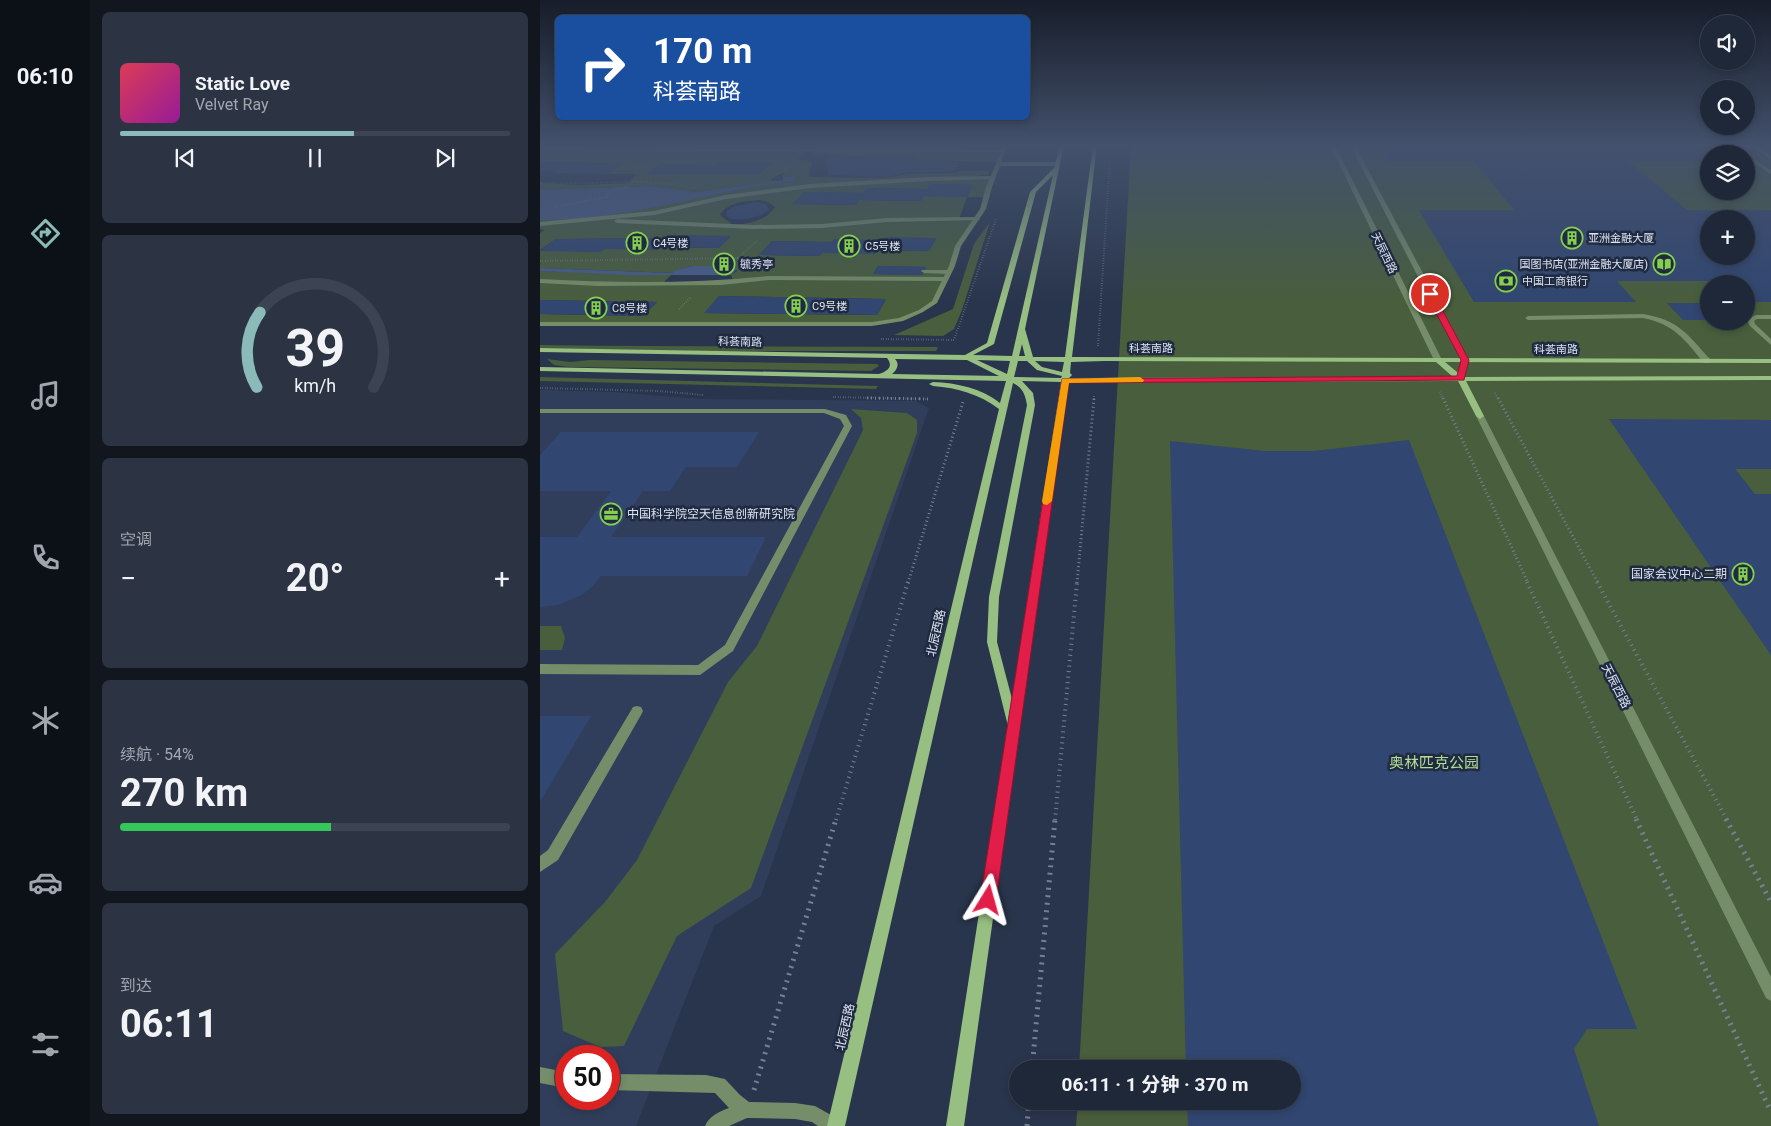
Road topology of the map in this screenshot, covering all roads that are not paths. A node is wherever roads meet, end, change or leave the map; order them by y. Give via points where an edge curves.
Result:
1 (724, 198) edge
2 (987, 198) edge
3 (1031, 198) edge
4 (1050, 198) edge
5 (1088, 198) edge
6 (1358, 198) edge
7 (1380, 198) edge
8 (978, 219) junction
9 (591, 220) junction
10 (540, 224) edge
11 (924, 271) dead end
12 (948, 272) junction
13 (944, 279) junction
14 (540, 281) edge
15 (1771, 317) edge
16 (1528, 318) dead end
17 (1022, 323) junction
18 (540, 324) edge
19 (1771, 343) edge
20 (540, 350) edge
21 (889, 356) junction
22 (963, 357) junction
23 (1014, 358) junction
24 (1068, 359) junction
25 (1438, 360) junction
26 (1465, 360) junction
27 (1707, 361) junction
28 (1771, 362) edge
29 (540, 369) edge
30 (702, 373) junction
31 (879, 376) junction
32 (1461, 378) junction
33 (1771, 378) edge
34 (1009, 379) junction
35 (1065, 380) junction
36 (1099, 380) junction
37 (1002, 408) junction
38 (540, 411) edge
39 (540, 669) edge
40 (638, 710) dead end
41 (1013, 730) junction
42 (540, 865) edge
43 (1771, 993) edge
44 (540, 1075) edge
45 (555, 1078) edge
46 (620, 1082) edge
47 (747, 1110) junction
48 (714, 1126) edge
49 (835, 1126) edge
50 (955, 1126) edge

1 - 9 street via 654,213
2 - 8 street
3 - 22 street via 990,344
4 - 17 street, 北辰西路
5 - 24 street
6 - 25 street, 天辰西路
7 - 26 street, 天辰西路
8 - 9 street via 765,227
8 - 12 street via 958,246
9 - 10 street
11 - 12 street
12 - 13 street
13 - 14 street via 769,278 721,284
13 - 18 street via 935,302 921,312 901,320 872,324
15 - 19 street via 1750,320
16 - 27 street via 1661,318 1674,325
17 - 23 street, 北辰西路
17 - 36 street via 1030,362 1042,370
20 - 21 street, 科荟南路
21 - 22 street, 科荟南路
21 - 31 street via 894,366 890,372
22 - 23 street, 科荟南路
22 - 41 street via 1021,384 1029,393 1031,405 994,597 992,642
23 - 24 street, 科荟南路
23 - 34 street, 北辰西路
24 - 25 street, 科荟南路
24 - 35 street
25 - 26 street, 科荟南路
25 - 32 street, 天辰西路
26 - 27 street, 科荟南路
26 - 32 street
27 - 28 street, 科荟南路
29 - 30 street
30 - 31 street
30 - 37 street via 748,379 947,385 979,394
31 - 34 street
32 - 33 street
32 - 36 street via 1095,380
32 - 43 street, 天辰西路
34 - 35 street
34 - 37 street, 北辰西路
35 - 36 street
35 - 41 street
37 - 49 street, 北辰西路
38 - 39 street via 825,411 843,417 848,426 729,648 700,670
40 - 42 street via 553,855
41 - 50 street
44 - 45 street
46 - 47 street via 719,1085
47 - 48 street
47 - 49 street via 815,1114

